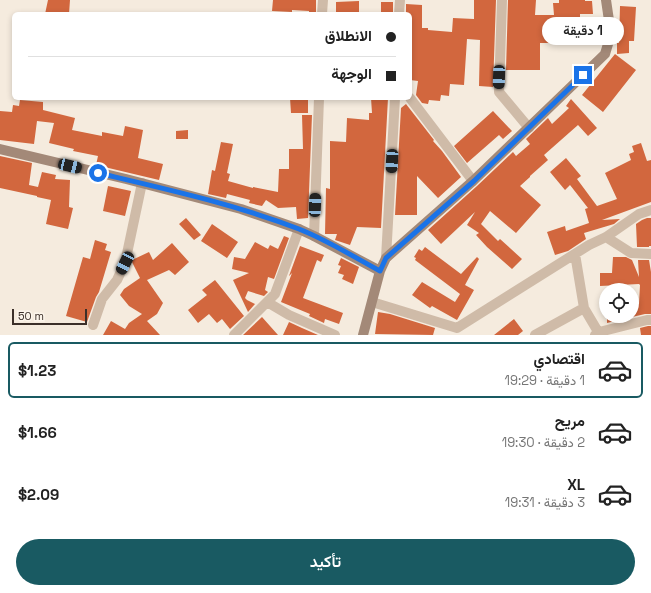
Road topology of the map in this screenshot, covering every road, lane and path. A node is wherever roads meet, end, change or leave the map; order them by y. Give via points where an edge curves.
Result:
1 (323, 0) edge
2 (400, 0) edge
3 (502, 0) edge
4 (606, 0) edge
5 (322, 12) edge
6 (399, 12) edge
7 (319, 100) edge
8 (395, 100) edge
9 (412, 100) edge
10 (529, 128) junction
11 (0, 149) edge
12 (474, 181) junction
13 (142, 183) junction
14 (651, 210) edge
15 (299, 229) junction
16 (314, 236) junction
17 (606, 237) junction
18 (575, 254) junction
19 (651, 254) edge
20 (386, 258) junction
21 (380, 271) junction
22 (267, 302) junction
23 (372, 302) junction
24 (584, 308) junction
25 (651, 320) edge
26 (93, 326) dead end
27 (598, 334) edge
28 (234, 335) edge
29 (335, 335) edge
30 (363, 335) edge
31 (535, 335) edge

1 - 5 street
2 - 6 street
3 - 10 street via 499,92
4 - 10 main road via 610,34 605,54
7 - 16 street
8 - 20 street
9 - 12 street
10 - 12 main road
11 - 13 main road
12 - 20 main road
13 - 15 main road via 241,209
13 - 26 street via 125,263 117,280 102,299
14 - 17 street via 639,214
15 - 16 main road
15 - 22 street via 275,294
16 - 21 main road
17 - 18 street via 589,244
17 - 19 street via 631,253
18 - 23 street via 457,328
18 - 24 street
20 - 21 main road
21 - 23 main road
22 - 28 street
22 - 29 street via 289,316
23 - 30 main road
24 - 27 street
24 - 31 street
25 - 27 street

